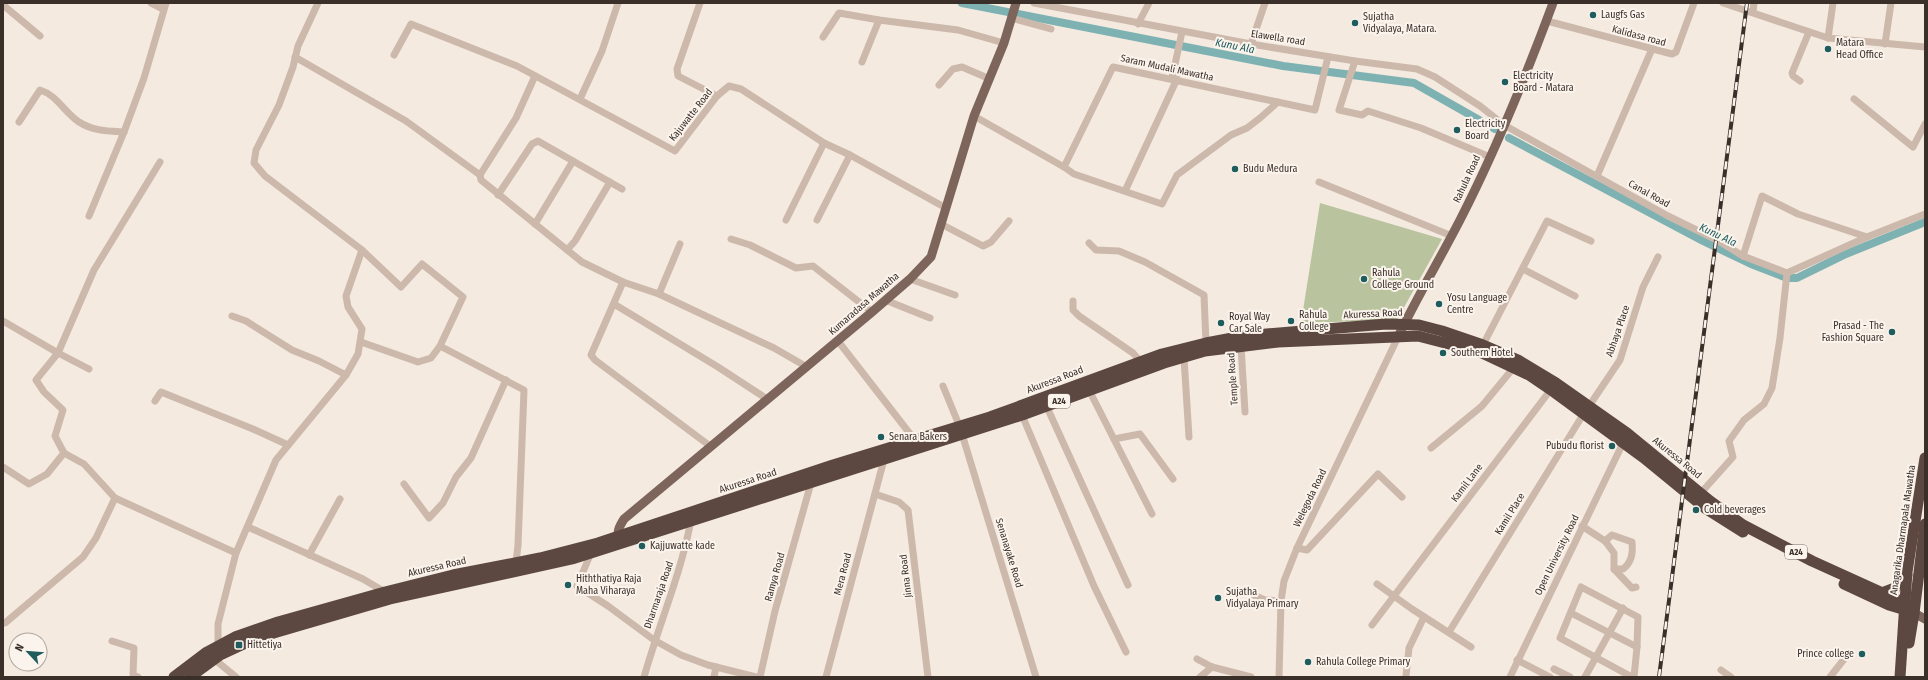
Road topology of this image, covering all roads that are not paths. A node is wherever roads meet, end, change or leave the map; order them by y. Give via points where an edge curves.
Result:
1 (151, 3) edge
2 (318, 3) edge
3 (618, 3) edge
4 (700, 3) edge
5 (1016, 3) edge
6 (1034, 3) edge
7 (1149, 3) edge
8 (1265, 3) edge
9 (1553, 3) edge
10 (1694, 3) edge
11 (1723, 3) edge
12 (1754, 3) edge
13 (1833, 3) edge
14 (1891, 3) edge
15 (3, 5) edge
16 (164, 6) edge
17 (1753, 12) junction
18 (1011, 18) junction
19 (879, 20) junction
20 (1546, 21) junction
21 (1138, 24) junction
22 (1051, 29) dead end
23 (1182, 32) junction
24 (1809, 32) junction
25 (40, 36) dead end
26 (823, 37) dead end
27 (1828, 38) junction
28 (1004, 43) junction
29 (1250, 44) junction
30 (1885, 44) junction
31 (1925, 47) edge
32 (1652, 49) junction
33 (394, 55) dead end
34 (295, 57) junction
35 (1328, 57) junction
36 (1355, 61) junction
37 (862, 62) dead end
38 (535, 76) junction
39 (990, 79) junction
40 (1175, 79) junction
41 (1800, 81) dead end
42 (939, 85) dead end
43 (717, 96) junction
44 (580, 99) junction
45 (1854, 99) dead end
46 (1278, 102) junction
47 (974, 116) junction
48 (19, 122) dead end
49 (1925, 124) edge
50 (1504, 125) junction
51 (124, 132) junction
52 (824, 143) junction
53 (850, 155) junction
54 (1490, 157) junction
55 (573, 161) junction
56 (160, 162) dead end
57 (1064, 167) junction
58 (480, 175) junction
59 (1597, 176) junction
60 (610, 182) junction
61 (1319, 182) dead end
62 (622, 188) dead end
63 (1126, 192) junction
64 (498, 195) junction
65 (946, 208) junction
66 (1925, 214) edge
67 (90, 216) dead end
68 (786, 220) dead end
69 (817, 220) dead end
70 (1009, 221) dead end
71 (535, 224) junction
72 (941, 224) junction
73 (1452, 236) junction
74 (1867, 237) junction
75 (731, 239) dead end
76 (1591, 241) dead end
77 (1089, 243) dead end
78 (680, 244) dead end
79 (362, 250) junction
80 (567, 250) junction
81 (1743, 256) junction
82 (1658, 257) dead end
83 (1523, 269) junction
84 (1787, 273) junction
85 (910, 279) junction
86 (624, 282) junction
87 (659, 294) junction
88 (955, 295) dead end
89 (1575, 296) dead end
90 (885, 300) junction
91 (1073, 301) dead end
92 (614, 304) junction
93 (872, 312) junction
94 (232, 316) dead end
95 (930, 318) dead end
96 (3, 321) edge
97 (1404, 324) junction
98 (1398, 337) junction
99 (838, 341) junction
100 (361, 342) junction
101 (1206, 343) junction
102 (1483, 345) junction
103 (440, 346) junction
104 (1241, 346) junction
105 (58, 353) junction
106 (1184, 358) junction
107 (1140, 361) junction
108 (1516, 364) junction
109 (807, 367) junction
110 (89, 369) dead end
111 (346, 375) junction
112 (506, 380) junction
113 (943, 386) dead end
114 (1553, 386) junction
115 (1089, 390) junction
116 (1060, 395) junction
117 (767, 399) junction
118 (155, 401) dead end
119 (1046, 405) junction
120 (1586, 410) junction
121 (1245, 412) dead end
122 (1022, 415) junction
123 (960, 430) junction
124 (1189, 437) dead end
125 (914, 439) junction
126 (1114, 439) junction
127 (1623, 443) junction
128 (288, 445) junction
129 (710, 446) junction
130 (1431, 448) dead end
131 (64, 453) junction
132 (879, 455) junction
133 (1925, 458) edge
134 (3, 467) edge
135 (880, 476) junction
136 (1173, 479) dead end
137 (811, 483) junction
138 (404, 484) dead end
139 (875, 494) junction
140 (1698, 496) junction
141 (1402, 497) dead end
142 (115, 498) junction
143 (340, 499) dead end
144 (1152, 514) dead end
145 (691, 520) junction
146 (1925, 524) edge
147 (1582, 526) junction
148 (248, 527) junction
149 (619, 540) junction
150 (1605, 541) junction
151 (1297, 548) junction
152 (236, 553) junction
153 (591, 553) junction
154 (309, 555) junction
155 (516, 563) junction
156 (1614, 569) junction
157 (1907, 575) junction
158 (454, 580) junction
159 (1377, 584) dead end
160 (1128, 585) dead end
161 (1636, 587) dead end
162 (385, 592) junction
163 (1882, 593) junction
164 (1251, 594) dead end
165 (1393, 596) junction
166 (1281, 601) junction
167 (1623, 608) junction
168 (1908, 609) junction
169 (1571, 613) junction
170 (1424, 617) junction
171 (1925, 620) edge
172 (3, 623) edge
173 (1372, 625) dead end
174 (1449, 632) junction
175 (1610, 633) junction
176 (654, 640) junction
177 (112, 641) dead end
178 (1471, 647) dead end
179 (1637, 647) junction
180 (1126, 652) dead end
181 (217, 654) junction
182 (1596, 658) junction
183 (1845, 658) dead end
184 (1197, 659) dead end
185 (1517, 660) junction
186 (716, 667) junction
187 (1212, 667) junction
188 (1554, 668) dead end
189 (1721, 670) dead end
190 (1406, 676) dead end
191 (138, 677) edge
192 (174, 677) edge
193 (190, 677) edge
194 (236, 677) edge
195 (644, 677) edge
196 (714, 677) edge
197 (756, 677) edge
198 (760, 677) edge
199 (826, 677) edge
200 (928, 677) edge
201 (1036, 677) edge
202 (1200, 677) edge
203 (1251, 677) edge
204 (1279, 677) edge
205 (1510, 677) edge
206 (1550, 677) edge
207 (1570, 677) edge
208 (1585, 677) edge
209 (1632, 677) edge
210 (1731, 677) edge
211 (1830, 677) edge
212 (1901, 677) edge

1 - 16 street
2 - 34 street
3 - 44 street via 602,51
4 - 43 street via 677,69 678,76
5 - 18 main road, Kumaradasa Mawatha
6 - 21 street, Elawella road
7 - 21 street
8 - 29 street
9 - 20 main road, Rahula Road
10 - 32 street, Kalidasa road via 1676,52 1672,54
11 - 17 street
12 - 17 street
13 - 27 street
14 - 30 street
15 - 25 street
16 - 51 street via 144,78
17 - 24 street
18 - 22 street
18 - 28 main road, Kumaradasa Mawatha
19 - 26 street via 839,12
19 - 28 street via 958,30
19 - 37 street
20 - 32 street, Kalidasa road
20 - 50 main road, Rahula Road
21 - 23 street, Elawella road
23 - 29 street, Elawella road
23 - 40 street
24 - 27 street
24 - 41 street via 1792,72
27 - 30 street
28 - 39 main road, Kumaradasa Mawatha
29 - 35 street, Elawella road
30 - 31 street
32 - 59 street
33 - 38 street, Kajuwatte Road via 411,24
34 - 58 street via 406,121
34 - 79 street via 279,105 256,150 254,163 265,176
35 - 36 street, Elawella road
35 - 46 street, Saram Mudali Mawatha via 1315,110
36 - 50 street, Elawella road via 1417,69 1435,77
36 - 54 street via 1339,110 1362,115 1368,111 1421,128
38 - 44 street, Kajuwatte Road
38 - 58 street via 516,118
39 - 42 street via 962,67 953,69
39 - 47 main road, Kumaradasa Mawatha
40 - 46 street, Saram Mudali Mawatha
40 - 57 street, Saram Mudali Mawatha via 1113,67
40 - 63 street
43 - 44 street, Kajuwatte Road via 675,151
43 - 52 street, Kajuwatte Road via 729,86 741,89
45 - 49 street via 1913,147
46 - 63 street via 1248,128 1231,135 1177,175 1162,204
47 - 57 street
47 - 65 main road, Kumaradasa Mawatha
48 - 51 street via 40,90 48,93 78,121 98,131
50 - 54 main road, Rahula Road
50 - 59 street, Canal Road
51 - 67 street
52 - 53 street, Kajuwatte Road
52 - 68 street
53 - 65 street, Kajuwatte Road
53 - 69 street
54 - 73 main road, Rahula Road
55 - 60 street
55 - 64 street via 538,141 532,144
55 - 71 street
56 - 105 street via 94,270
57 - 63 street via 1074,174
58 - 64 street via 480,180
59 - 81 street, Canal Road
60 - 62 street
60 - 80 street via 575,242
61 - 73 street
64 - 71 street
65 - 72 main road, Kumaradasa Mawatha
66 - 74 street
70 - 72 street via 991,242 984,246
71 - 80 street
72 - 85 main road, Kumaradasa Mawatha via 931,257
73 - 97 main road, Rahula Road
74 - 81 street via 1798,214 1762,196
74 - 84 street
75 - 93 street via 750,245 796,268 813,266
76 - 83 street via 1547,221
77 - 101 street via 1096,250 1119,251 1145,262 1204,295
78 - 87 street
79 - 100 street via 346,296 348,307 362,329
79 - 103 street via 401,287 422,264 463,297
80 - 86 street via 582,262
81 - 84 street, Canal Road
82 - 120 street, Abhaya Place via 1643,287 1620,360
83 - 89 street
83 - 102 street
84 - 140 street via 1772,388 1764,404 1744,420 1729,441 1733,457
85 - 88 street
85 - 90 main road, Kumaradasa Mawatha
86 - 87 street
86 - 92 street
87 - 109 street via 774,348
90 - 93 main road, Kumaradasa Mawatha
90 - 95 street
91 - 107 street via 1073,310 1079,316 1133,353
92 - 117 street
92 - 129 street via 591,355 594,360
93 - 99 main road, Kumaradasa Mawatha
94 - 111 street via 246,321 292,350
96 - 105 street
97 - 98 main road, Rahula Road
97 - 101 highway, Akuressa Road / A24 via 1271,333
97 - 102 highway, Akuressa Road / A24 via 1434,329
98 - 104 highway, Akuressa Road / A24
98 - 108 highway, Akuressa Road / A24 via 1418,336 1455,344
98 - 151 street, Welegoda Road
99 - 109 main road, Kumaradasa Mawatha
99 - 125 street
100 - 103 street via 418,362 431,358
100 - 111 street via 358,354
101 - 107 highway, Akuressa Road / A24
102 - 108 highway, Akuressa Road / A24
103 - 112 street
104 - 106 highway, Akuressa Road / A24 via 1205,351
104 - 121 street, Temple Road
105 - 110 street
105 - 131 street via 36,380 44,392 63,410 55,436
106 - 115 highway, Akuressa Road / A24 via 1144,369
106 - 124 street
107 - 116 highway, Akuressa Road / A24
108 - 114 highway, Akuressa Road / A24
108 - 130 street via 1482,406
109 - 117 main road, Kumaradasa Mawatha
111 - 128 street
112 - 138 street via 470,458 456,477 443,503 429,518
112 - 155 street via 524,390
113 - 123 street, Senanayake Road
114 - 120 highway, Akuressa Road / A24
114 - 165 street, Kamil Lane
115 - 116 highway, Akuressa Road / A24
115 - 126 street
116 - 119 highway, Akuressa Road / A24
116 - 123 highway, Akuressa Road / A24 via 990,416
117 - 129 main road, Kumaradasa Mawatha
118 - 128 street via 161,392
119 - 122 highway, Akuressa Road / A24
119 - 160 street
120 - 127 highway, Akuressa Road / A24
120 - 140 highway, Akuressa Road / A24 via 1648,450
120 - 174 street, Kamil Place
122 - 123 highway, Akuressa Road / A24
122 - 180 street via 1094,586
123 - 125 highway, Akuressa Road / A24
123 - 132 highway, Akuressa Road / A24
123 - 201 street, Senanayake Road
125 - 132 highway, Akuressa Road / A24
126 - 136 street via 1140,434
126 - 144 street
127 - 140 highway, Akuressa Road / A24
127 - 147 street, Open University Road
128 - 148 street via 276,460
129 - 149 main road, Kumaradasa Mawatha via 624,519 619,527
131 - 134 street via 47,474 29,484
131 - 142 street via 84,464
132 - 135 street, Mera Road
132 - 135 street
132 - 137 highway, Akuressa Road / A24
132 - 149 highway, Akuressa Road / A24
133 - 157 highway, Anagarika Dharmapala Mawatha
135 - 139 street, Mera Road
137 - 145 highway, Akuressa Road / A24
137 - 198 street, Ramya Road via 775,611
139 - 199 street, Mera Road
139 - 200 street, Jinna Road via 899,502 908,510
140 - 163 highway, Akuressa Road / A24 via 1756,532
140 - 168 highway, Akuressa Road / A24 via 1752,538 1889,606
141 - 151 street via 1378,474 1307,550
142 - 152 street
142 - 172 street via 96,538 83,557
143 - 154 street
145 - 149 highway, Akuressa Road / A24
145 - 176 street, Dharmaraja Road via 680,568
146 - 168 highway, Anagarika Dharmapala Mawatha
147 - 150 street
147 - 185 street, Open University Road
148 - 152 street
148 - 154 street
149 - 153 highway, Akuressa Road / A24
149 - 155 highway, Akuressa Road / A24
150 - 156 street via 1614,553
150 - 156 street via 1616,535 1632,542 1633,553 1628,565 1623,569
151 - 166 street, Welegoda Road via 1284,581
152 - 181 street via 218,624
153 - 158 highway, Akuressa Road / A24 via 542,567
153 - 176 street via 577,586
154 - 162 street via 364,579
155 - 158 highway, Akuressa Road / A24
156 - 161 street via 1632,588
157 - 163 highway via 1895,588
157 - 168 highway, Anagarika Dharmapala Mawatha
158 - 162 highway, Akuressa Road / A24
158 - 181 highway, Akuressa Road / A24 via 277,632
159 - 165 street
162 - 181 highway, Akuressa Road / A24 via 278,622 235,637
163 - 168 highway, Akuressa Road / A24 via 1898,600
164 - 166 street via 1265,600
165 - 170 street
165 - 173 street, Kamil Lane
166 - 204 street, Welegoda Road
167 - 169 street via 1581,587
167 - 175 street
167 - 179 street via 1638,617
168 - 171 main road
168 - 212 highway, Anagarika Dharmapala Mawatha
169 - 175 street
169 - 182 street via 1560,638
170 - 174 street
170 - 190 street via 1409,648
174 - 178 street
175 - 179 street
175 - 182 street
176 - 186 street via 681,655
176 - 195 street, Dharmaraja Road
177 - 191 street via 134,648 133,675
179 - 209 street
181 - 192 highway, Akuressa Road / A24
181 - 193 highway, Akuressa Road / A24
181 - 194 street
182 - 208 street
182 - 209 street
183 - 211 street
184 - 187 street
185 - 205 street, Open University Road
185 - 206 street
186 - 196 street
186 - 197 street
187 - 202 street
187 - 203 street
188 - 207 street
189 - 210 street

